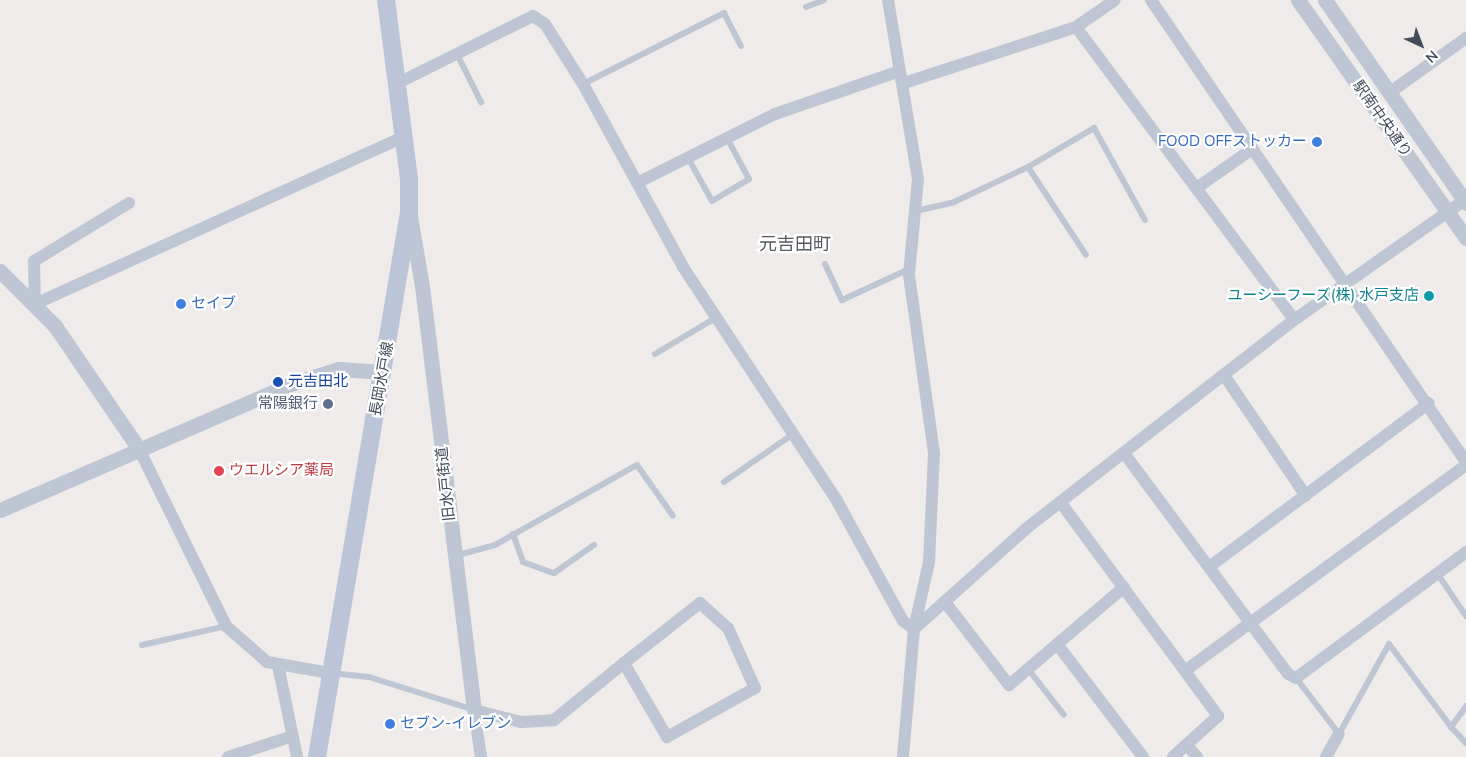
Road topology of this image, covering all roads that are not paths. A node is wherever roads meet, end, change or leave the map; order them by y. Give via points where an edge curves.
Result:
1 (386, 0) edge
2 (824, 0) edge
3 (888, 0) edge
4 (1115, 0) edge
5 (1151, 0) edge
6 (1298, 0) edge
7 (1325, 0) edge
8 (806, 8) dead end
9 (1076, 27) junction
10 (1466, 38) edge
11 (741, 46) dead end
12 (457, 54) junction
13 (902, 77) junction
14 (398, 84) junction
15 (583, 84) junction
16 (1389, 93) junction
17 (481, 102) dead end
18 (404, 137) junction
19 (727, 138) junction
20 (1252, 150) junction
21 (688, 158) junction
22 (1028, 167) junction
23 (638, 183) junction
24 (1198, 187) junction
25 (1465, 201) edge
26 (129, 202) dead end
27 (916, 211) junction
28 (409, 212) junction
29 (1448, 213) junction
30 (1145, 220) dead end
31 (1466, 238) edge
32 (1086, 255) dead end
33 (825, 264) dead end
34 (910, 268) junction
35 (0, 271) edge
36 (1346, 282) junction
37 (35, 304) junction
38 (717, 317) junction
39 (1294, 320) junction
40 (655, 354) dead end
41 (383, 372) junction
42 (1224, 375) junction
43 (1429, 403) junction
44 (793, 434) junction
45 (139, 449) junction
46 (1124, 453) junction
47 (1466, 464) edge
48 (724, 482) dead end
49 (1306, 496) junction
50 (1061, 504) junction
51 (0, 510) edge
52 (673, 516) dead end
53 (513, 534) junction
54 (594, 545) dead end
55 (1466, 552) edge
56 (454, 556) junction
57 (1209, 568) junction
58 (1438, 573) junction
59 (1124, 587) junction
60 (946, 602) junction
61 (1466, 616) edge
62 (1250, 623) junction
63 (226, 626) junction
64 (914, 629) junction
65 (1057, 644) junction
66 (142, 645) dead end
67 (624, 664) junction
68 (278, 665) junction
69 (1028, 669) junction
70 (1186, 670) junction
71 (330, 673) junction
72 (1296, 678) junction
73 (1466, 706) edge
74 (474, 710) junction
75 (1064, 716) dead end
76 (1451, 727) junction
77 (1339, 734) junction
78 (293, 736) junction
79 (1466, 743) edge
80 (1187, 745) junction
81 (228, 757) edge
82 (296, 757) edge
83 (317, 757) edge
84 (481, 757) edge
85 (904, 757) edge
86 (1143, 757) edge
87 (1173, 757) edge
88 (1197, 757) edge
89 (1326, 757) edge

1 - 14 main road, 長岡水戸線
2 - 8 lane
3 - 13 street
4 - 9 street
5 - 20 street
6 - 29 street, 駅南中央通り
7 - 16 street, 駅南中央通り
9 - 13 street
9 - 24 street via 1151,132
10 - 16 street
11 - 15 lane via 724,13
12 - 14 street
12 - 15 street via 533,16 545,24
12 - 17 lane
13 - 19 street via 775,114
13 - 27 street via 918,180
14 - 18 main road, 長岡水戸線
15 - 23 street
16 - 25 street, 駅南中央通り
18 - 28 main road, 長岡水戸線
18 - 37 street
19 - 21 street
19 - 21 lane via 749,179 712,201
20 - 24 street
20 - 36 street
21 - 23 street
22 - 27 lane via 954,202
22 - 30 lane via 1094,128
22 - 32 lane
23 - 38 street via 683,267
24 - 39 street
25 - 29 street
26 - 37 street via 34,261
27 - 34 street
28 - 41 main road, 長岡水戸線
28 - 56 street, 旧水戸街道 via 422,286
29 - 31 street, 駅南中央通り
29 - 36 street
33 - 34 lane via 842,300
34 - 64 street via 934,453 929,562
35 - 37 street
36 - 39 street
36 - 43 street
37 - 45 street via 76,353
38 - 40 lane
38 - 44 street
39 - 42 street
41 - 45 street via 354,368 318,374
41 - 71 main road, 長岡水戸線
42 - 46 street
42 - 49 street
43 - 47 street
43 - 49 street
44 - 48 lane
44 - 64 street via 836,499 903,621
45 - 51 street
45 - 63 street
46 - 50 street
46 - 57 street
47 - 62 street
49 - 57 street
50 - 59 street
50 - 60 street
52 - 53 lane via 637,465
53 - 54 lane via 523,562 554,573
53 - 56 lane via 495,545
55 - 58 street
56 - 74 street, 旧水戸街道
57 - 62 street
58 - 61 lane
58 - 72 street
59 - 65 street
59 - 70 street
60 - 64 street
60 - 69 street via 1009,686
62 - 70 street
62 - 72 street via 1288,674
63 - 66 lane
63 - 68 street via 254,653
64 - 85 street
65 - 69 street
65 - 86 street
67 - 67 street via 700,603 728,628 755,688 667,736
67 - 74 street via 554,720 522,722
68 - 71 street
68 - 78 street
69 - 75 lane
70 - 80 street via 1218,716
71 - 74 lane via 369,677
71 - 83 main road, 長岡水戸線
72 - 77 lane
73 - 76 lane
74 - 84 street, 旧水戸街道
76 - 77 lane via 1389,644
76 - 79 lane
77 - 89 street
78 - 81 street
78 - 82 street
80 - 87 street
80 - 88 street

